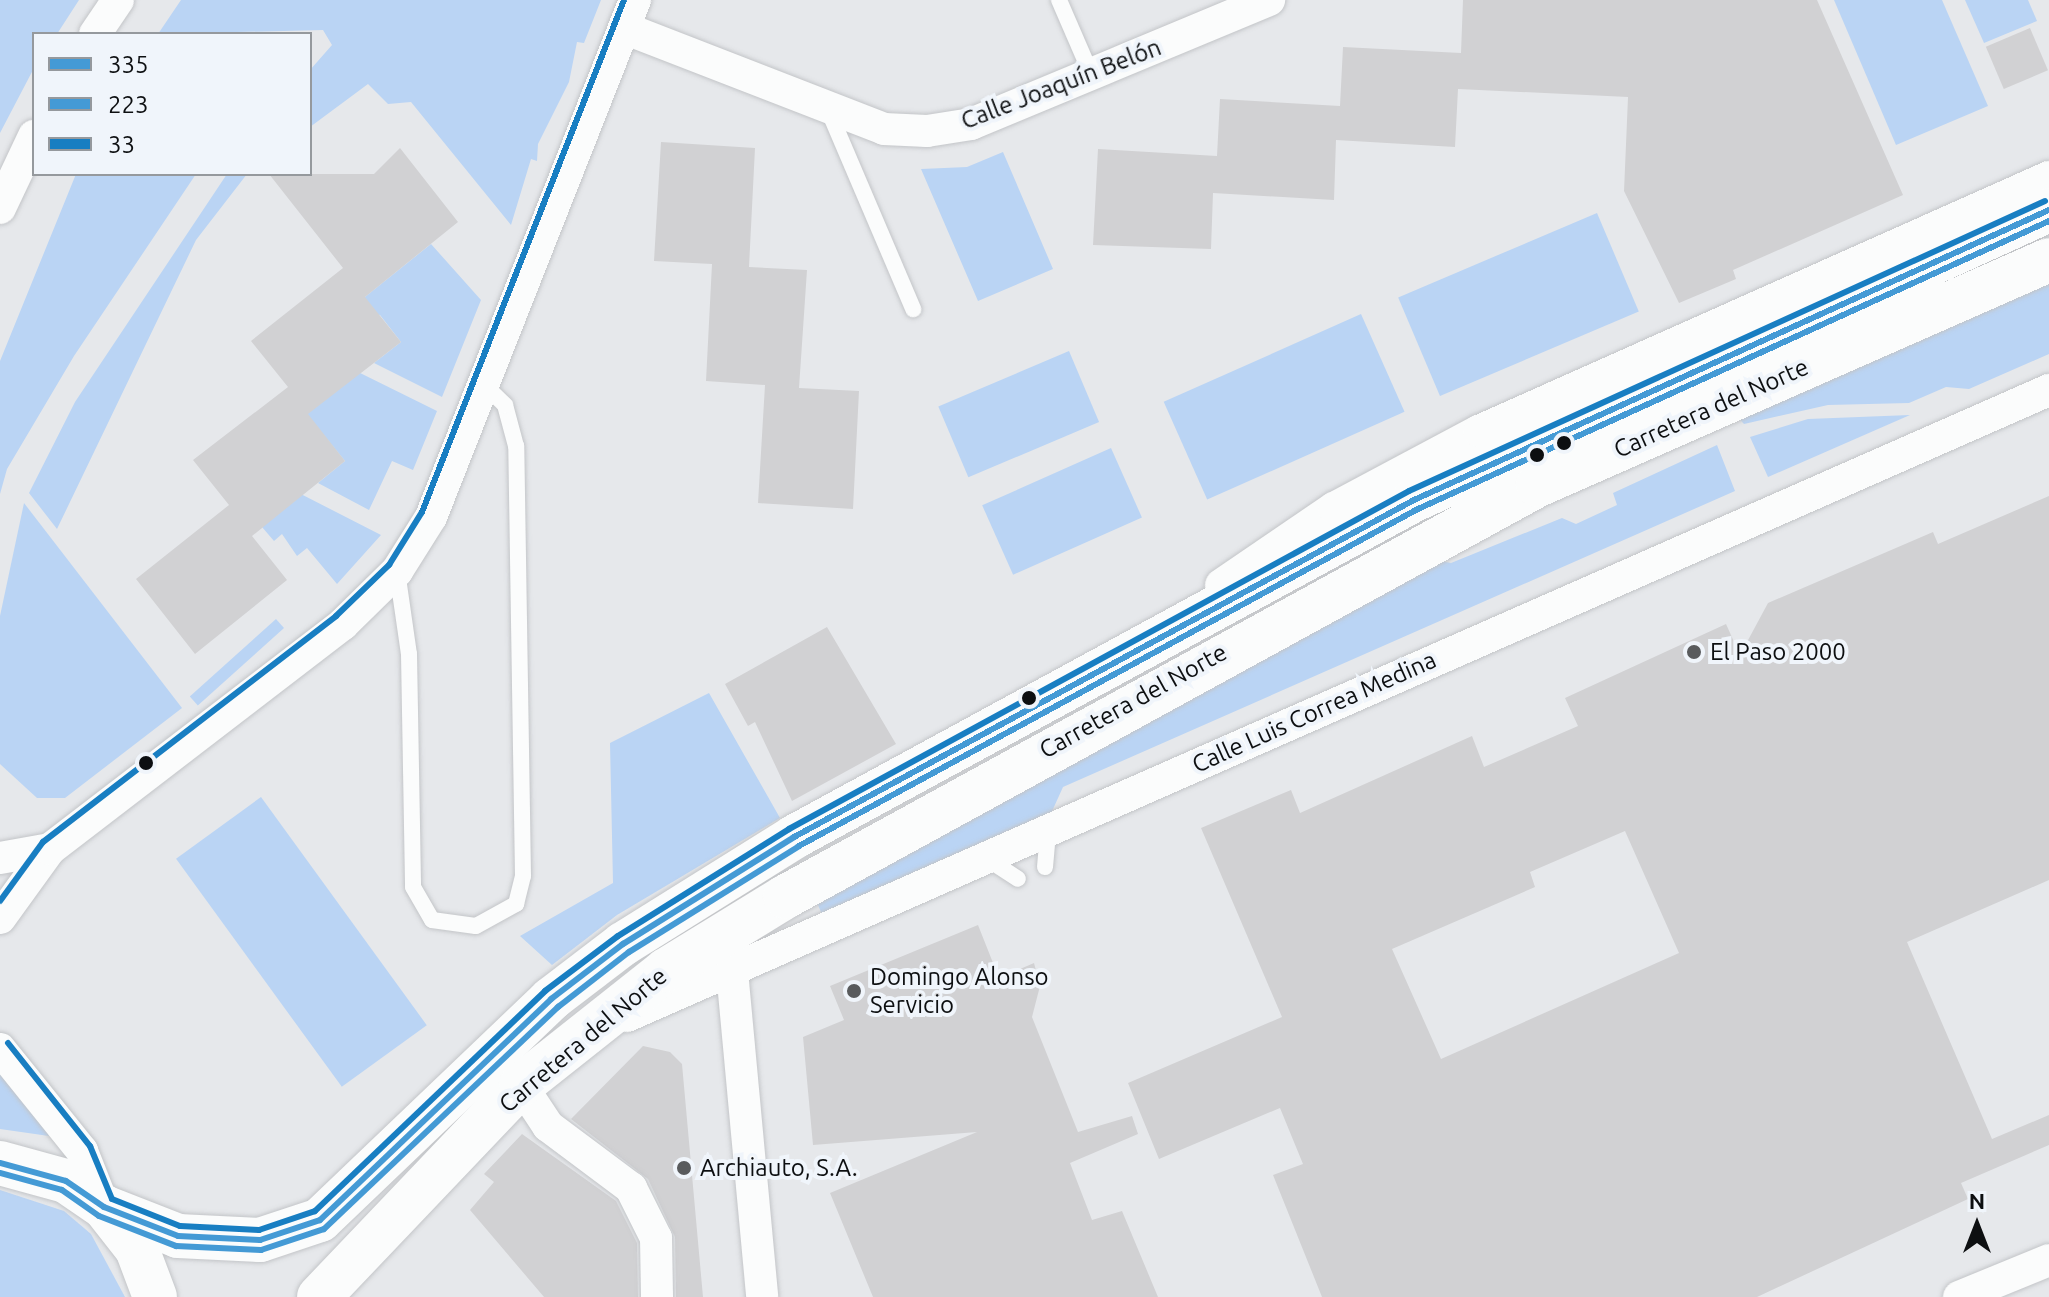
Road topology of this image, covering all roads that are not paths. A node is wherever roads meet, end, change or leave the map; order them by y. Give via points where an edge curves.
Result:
1 (118, 0) edge
2 (1059, 0) edge
3 (1249, 4) edge
4 (629, 14) edge
5 (96, 32) edge
6 (1091, 74) junction
7 (826, 106) junction
8 (32, 140) edge
9 (2049, 177) edge
10 (0, 208) edge
11 (2049, 210) edge
12 (2049, 260) edge
13 (913, 309) dead end
14 (483, 384) junction
15 (2049, 390) edge
16 (397, 571) junction
17 (1096, 668) junction
18 (1048, 829) junction
19 (50, 849) junction
20 (985, 857) junction
21 (0, 858) edge
22 (1045, 867) dead end
23 (1018, 879) dead end
24 (0, 918) edge
25 (732, 971) junction
26 (580, 1038) junction
27 (0, 1049) edge
28 (521, 1085) junction
29 (0, 1163) edge
30 (104, 1207) junction
31 (2049, 1260) edge
32 (155, 1297) edge
33 (319, 1297) edge
34 (657, 1297) edge
35 (762, 1297) edge
36 (1959, 1297) edge

1 - 5 street
2 - 6 lane
3 - 6 street, Calle Joaquín Belón
4 - 7 street, Calle Joaquín Belón
4 - 14 street
6 - 7 street, Calle Joaquín Belón via 971,124 927,131 884,129
7 - 13 lane
8 - 10 street
9 - 17 street, Carretera del Norte via 1479,431 1334,508
11 - 17 street, Carretera del Norte via 1414,500
12 - 26 street, Carretera del Norte via 1538,485 1256,634 773,904 666,970
14 - 16 street via 431,517
14 - 16 lane via 505,405 516,446 523,876 516,904 476,926 432,920 413,887 409,654
15 - 18 street, Calle Luis Correa Medina
16 - 19 street via 343,624
17 - 30 street, Carretera del Norte via 794,837 623,944 470,1070 383,1165 320,1220 260,1240 178,1236
18 - 20 street, Calle Luis Correa Medina
18 - 22 lane
19 - 21 street
19 - 24 street
20 - 23 lane
20 - 25 street, Calle Luis Correa Medina
25 - 26 street, Calle Luis Correa Medina
25 - 35 street
26 - 28 street, Carretera del Norte
27 - 30 street via 82,1151
28 - 33 street, Carretera del Norte
28 - 34 street via 548,1126 631,1188 656,1238
29 - 30 street via 66,1181
30 - 32 street via 137,1249
31 - 36 street

